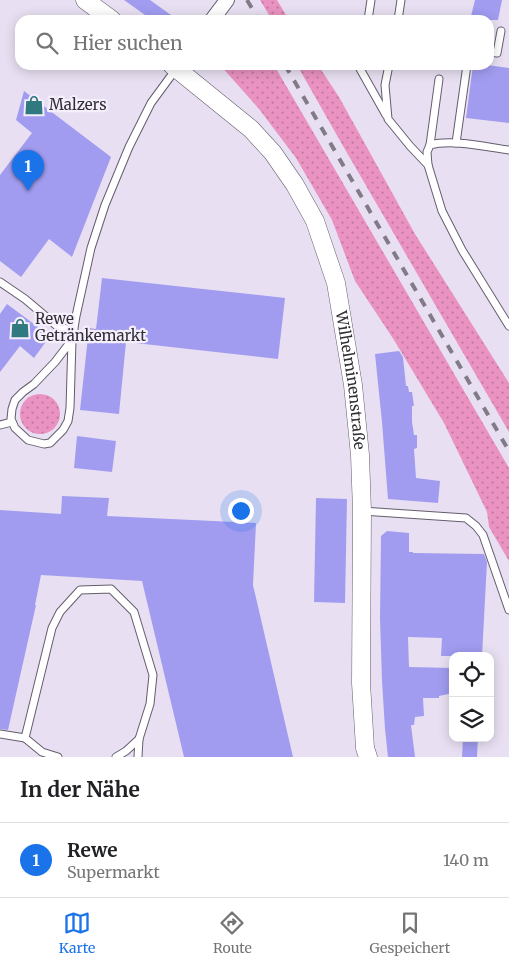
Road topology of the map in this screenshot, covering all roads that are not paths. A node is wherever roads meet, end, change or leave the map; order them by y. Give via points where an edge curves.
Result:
1 (85, 0) edge
2 (227, 0) edge
3 (371, 0) edge
4 (401, 0) edge
5 (105, 15) edge
6 (216, 15) edge
7 (369, 15) edge
8 (399, 15) edge
9 (501, 31) dead end
10 (494, 53) edge
11 (173, 70) edge
12 (181, 70) edge
13 (361, 70) edge
14 (388, 70) edge
15 (466, 70) edge
16 (439, 79) dead end
17 (388, 119) junction
18 (456, 143) junction
19 (430, 145) junction
20 (509, 150) edge
21 (428, 165) junction
22 (0, 282) edge
23 (509, 326) edge
24 (74, 331) junction
25 (72, 340) junction
26 (12, 422) junction
27 (0, 425) edge
28 (362, 511) junction
29 (509, 610) edge
30 (0, 734) edge
31 (25, 738) junction
32 (139, 739) junction
33 (58, 757) edge
34 (116, 757) edge
35 (138, 757) edge
36 (368, 757) edge

1 - 5 street
2 - 6 street
3 - 7 lane
4 - 8 lane
9 - 10 lane via 497,53
11 - 24 lane via 151,103 105,205 91,248
12 - 28 street, Wilhelminenstraße via 251,129 295,185 315,221 336,283 343,322 354,394
13 - 17 lane
14 - 17 lane via 385,85
15 - 18 lane
16 - 19 lane
17 - 21 lane
18 - 19 lane
18 - 20 lane
19 - 21 lane
21 - 23 lane via 442,211
22 - 24 lane via 57,326
24 - 25 lane
25 - 26 lane via 55,362 15,400
25 - 26 lane via 70,408 63,430 50,443 36,442 20,434
26 - 27 lane
28 - 29 lane via 466,518 483,535
28 - 36 street, Wilhelminenstraße via 361,683
30 - 31 lane
31 - 32 lane via 52,628 60,612 80,590 112,588 134,612 153,675 150,704
31 - 33 lane via 42,752
32 - 34 lane
32 - 35 lane

